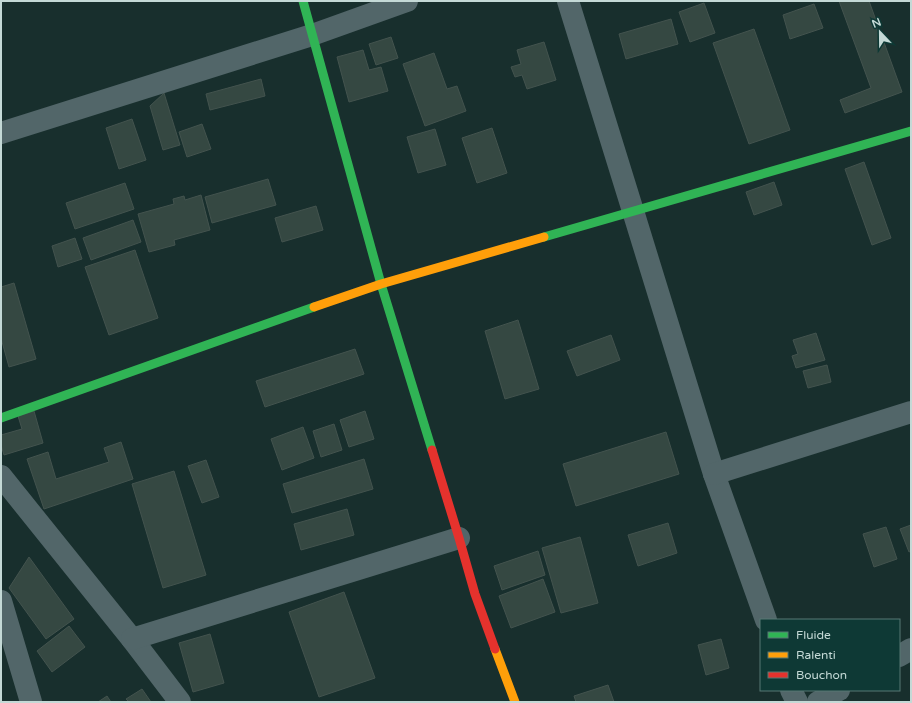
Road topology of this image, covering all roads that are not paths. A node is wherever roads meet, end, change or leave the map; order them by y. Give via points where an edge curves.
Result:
1 (303, 1) edge
2 (408, 1) edge
3 (568, 1) edge
4 (312, 35) junction
5 (911, 131) edge
6 (1, 133) edge
7 (633, 211) junction
8 (381, 284) junction
9 (911, 412) edge
10 (1, 418) edge
11 (714, 474) junction
12 (1, 476) edge
13 (459, 538) junction
14 (1, 601) edge
15 (766, 619) edge
16 (132, 639) junction
17 (911, 649) edge
18 (900, 655) edge
19 (792, 691) edge
20 (838, 691) edge
21 (31, 702) edge
22 (180, 702) edge
23 (515, 702) edge
24 (797, 702) edge
25 (818, 702) edge

1 - 4 street
2 - 4 street
3 - 7 street
4 - 6 street
4 - 8 street
5 - 7 street
7 - 8 street
7 - 11 street
8 - 10 street
8 - 13 street
9 - 11 street
11 - 15 street
12 - 16 street
13 - 16 street
13 - 23 street via 475,594
14 - 21 street
16 - 22 street
17 - 18 street
19 - 24 street
20 - 25 street

